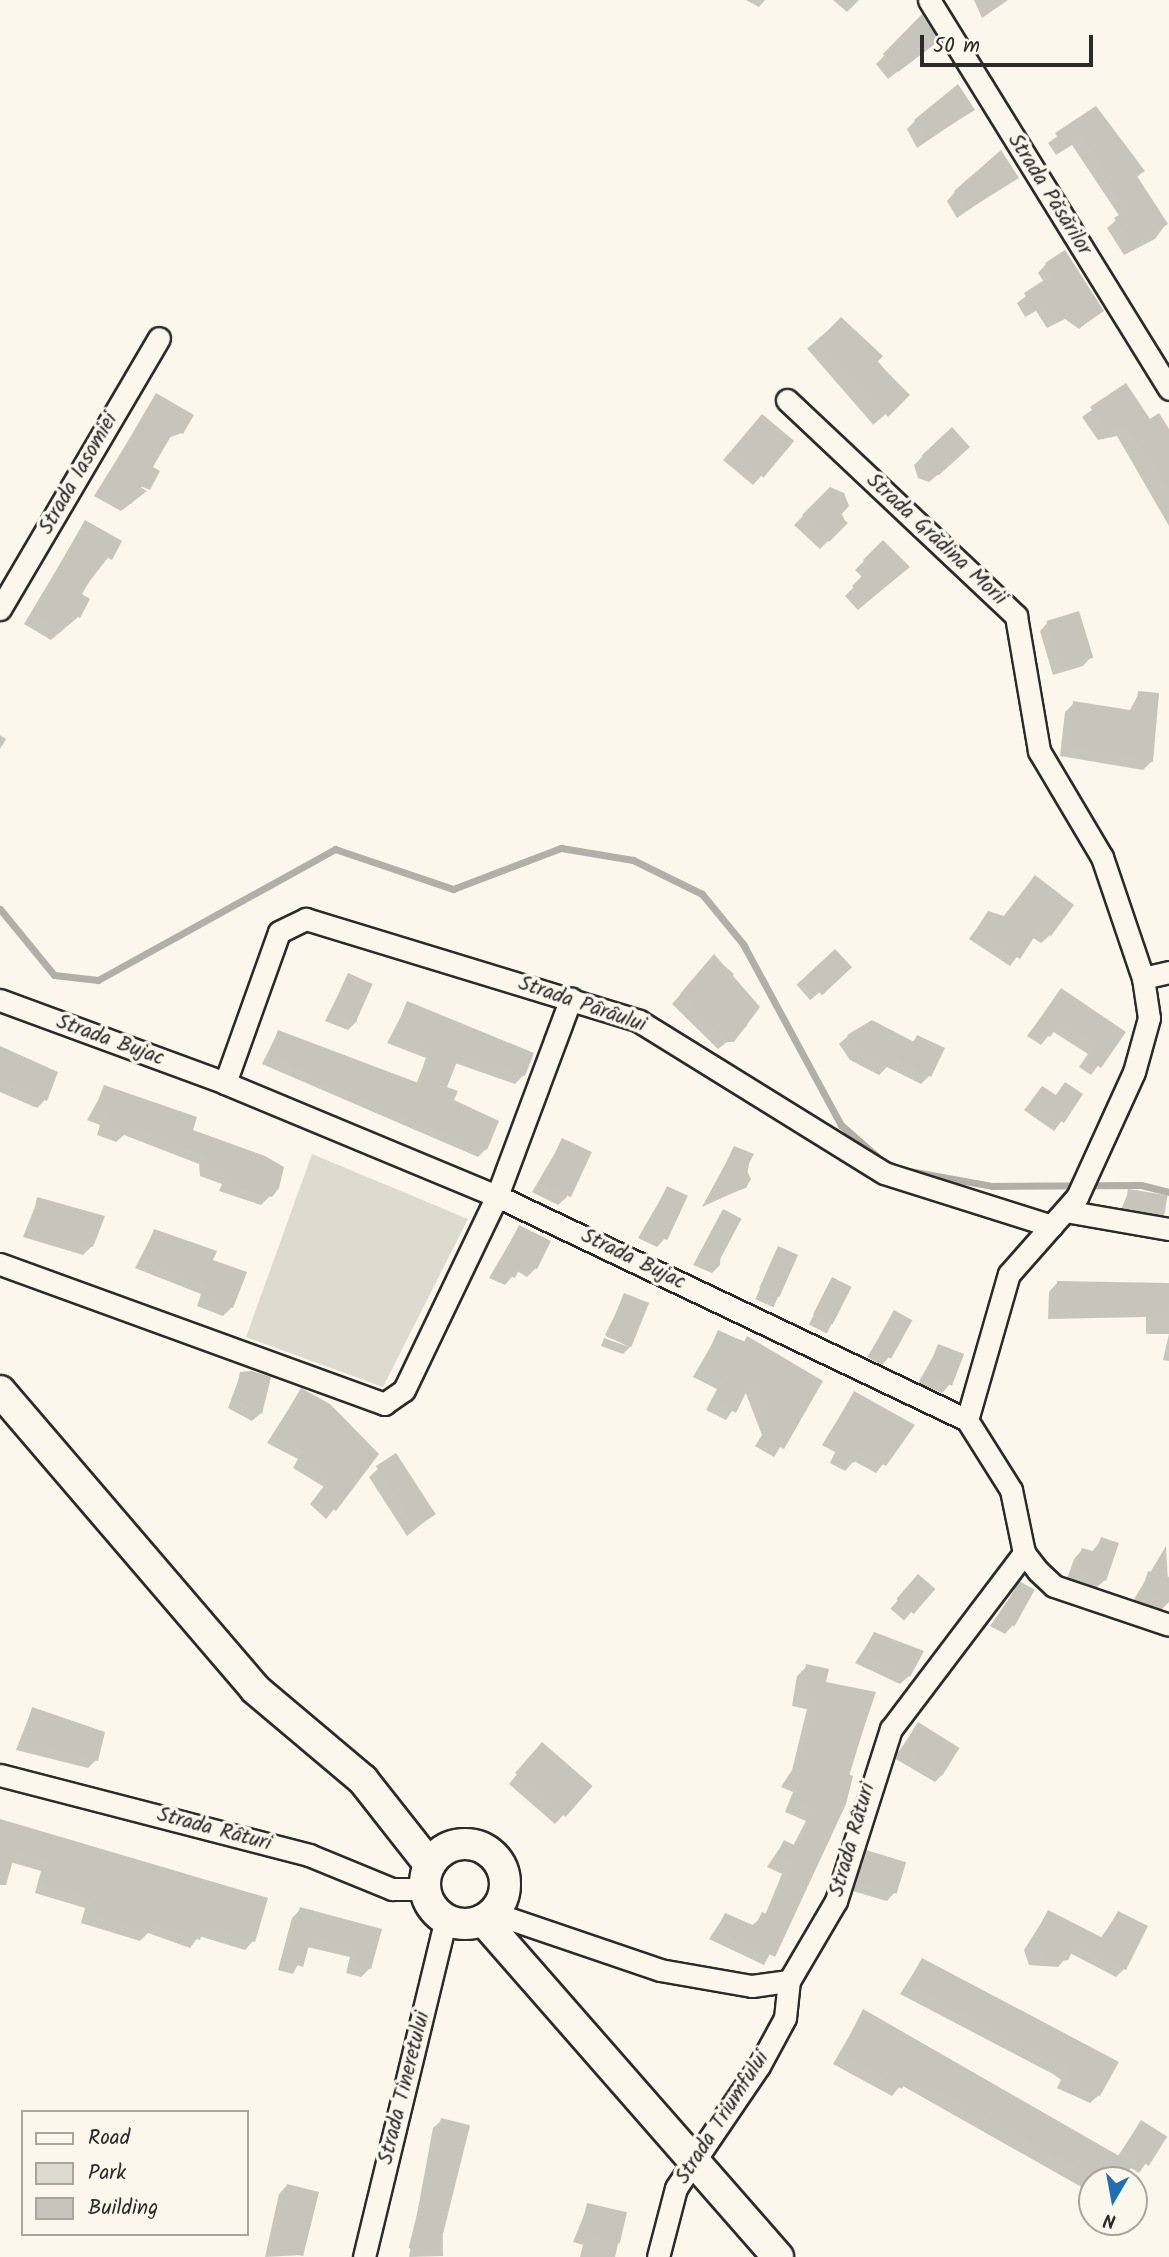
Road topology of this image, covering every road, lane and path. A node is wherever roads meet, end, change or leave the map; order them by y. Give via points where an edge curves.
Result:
1 (929, 0) edge
2 (159, 338) dead end
3 (1169, 389) edge
4 (787, 400) dead end
5 (0, 609) edge
6 (1169, 972) edge
7 (1143, 978) junction
8 (571, 998) junction
9 (0, 1000) edge
10 (225, 1083) junction
11 (497, 1196) junction
12 (1065, 1211) junction
13 (1169, 1229) edge
14 (0, 1264) edge
15 (0, 1391) edge
16 (967, 1420) junction
17 (1024, 1553) junction
18 (1169, 1625) edge
19 (0, 1775) edge
20 (428, 1877) junction
21 (488, 1916) junction
22 (446, 1919) junction
23 (789, 1981) junction
24 (692, 2161) junction
25 (364, 2257) edge
26 (658, 2257) edge
27 (778, 2257) edge

1 - 3 street, Strada Păsărilor
2 - 5 street, Strada Iasomiei
4 - 7 street, Strada Grădina Morii via 1016,616 1039,751 1102,857
6 - 7 street
7 - 12 street, Strada Grădina Morii via 1145,1031 1092,1164
8 - 10 street, Strada Pârâului via 322,922 289,922 279,932
8 - 11 street
8 - 12 street, Strada Pârâului via 639,1021 884,1173
9 - 10 street, Strada Bujac
10 - 11 street, Strada Bujac
11 - 14 street via 404,1390 384,1404
11 - 16 street, Strada Bujac
12 - 13 street, Strada Pârâului
12 - 16 street, Strada Grădina Morii via 1009,1274
15 - 20 street via 255,1689 363,1780
16 - 17 street via 1011,1490
17 - 18 street via 1054,1586
17 - 23 street, Strada Râturi via 891,1729 836,1901
19 - 20 street, Strada Râturi via 309,1855 392,1889
20 - 21 street via 453,1846 488,1851 505,1881
20 - 22 street
21 - 22 street
21 - 23 street via 660,1970 752,1986
21 - 24 street
22 - 25 street, Strada Tineretului
23 - 24 street, Strada Triumfului via 785,2018
24 - 26 street, Strada Triumfului via 676,2188
24 - 27 street

